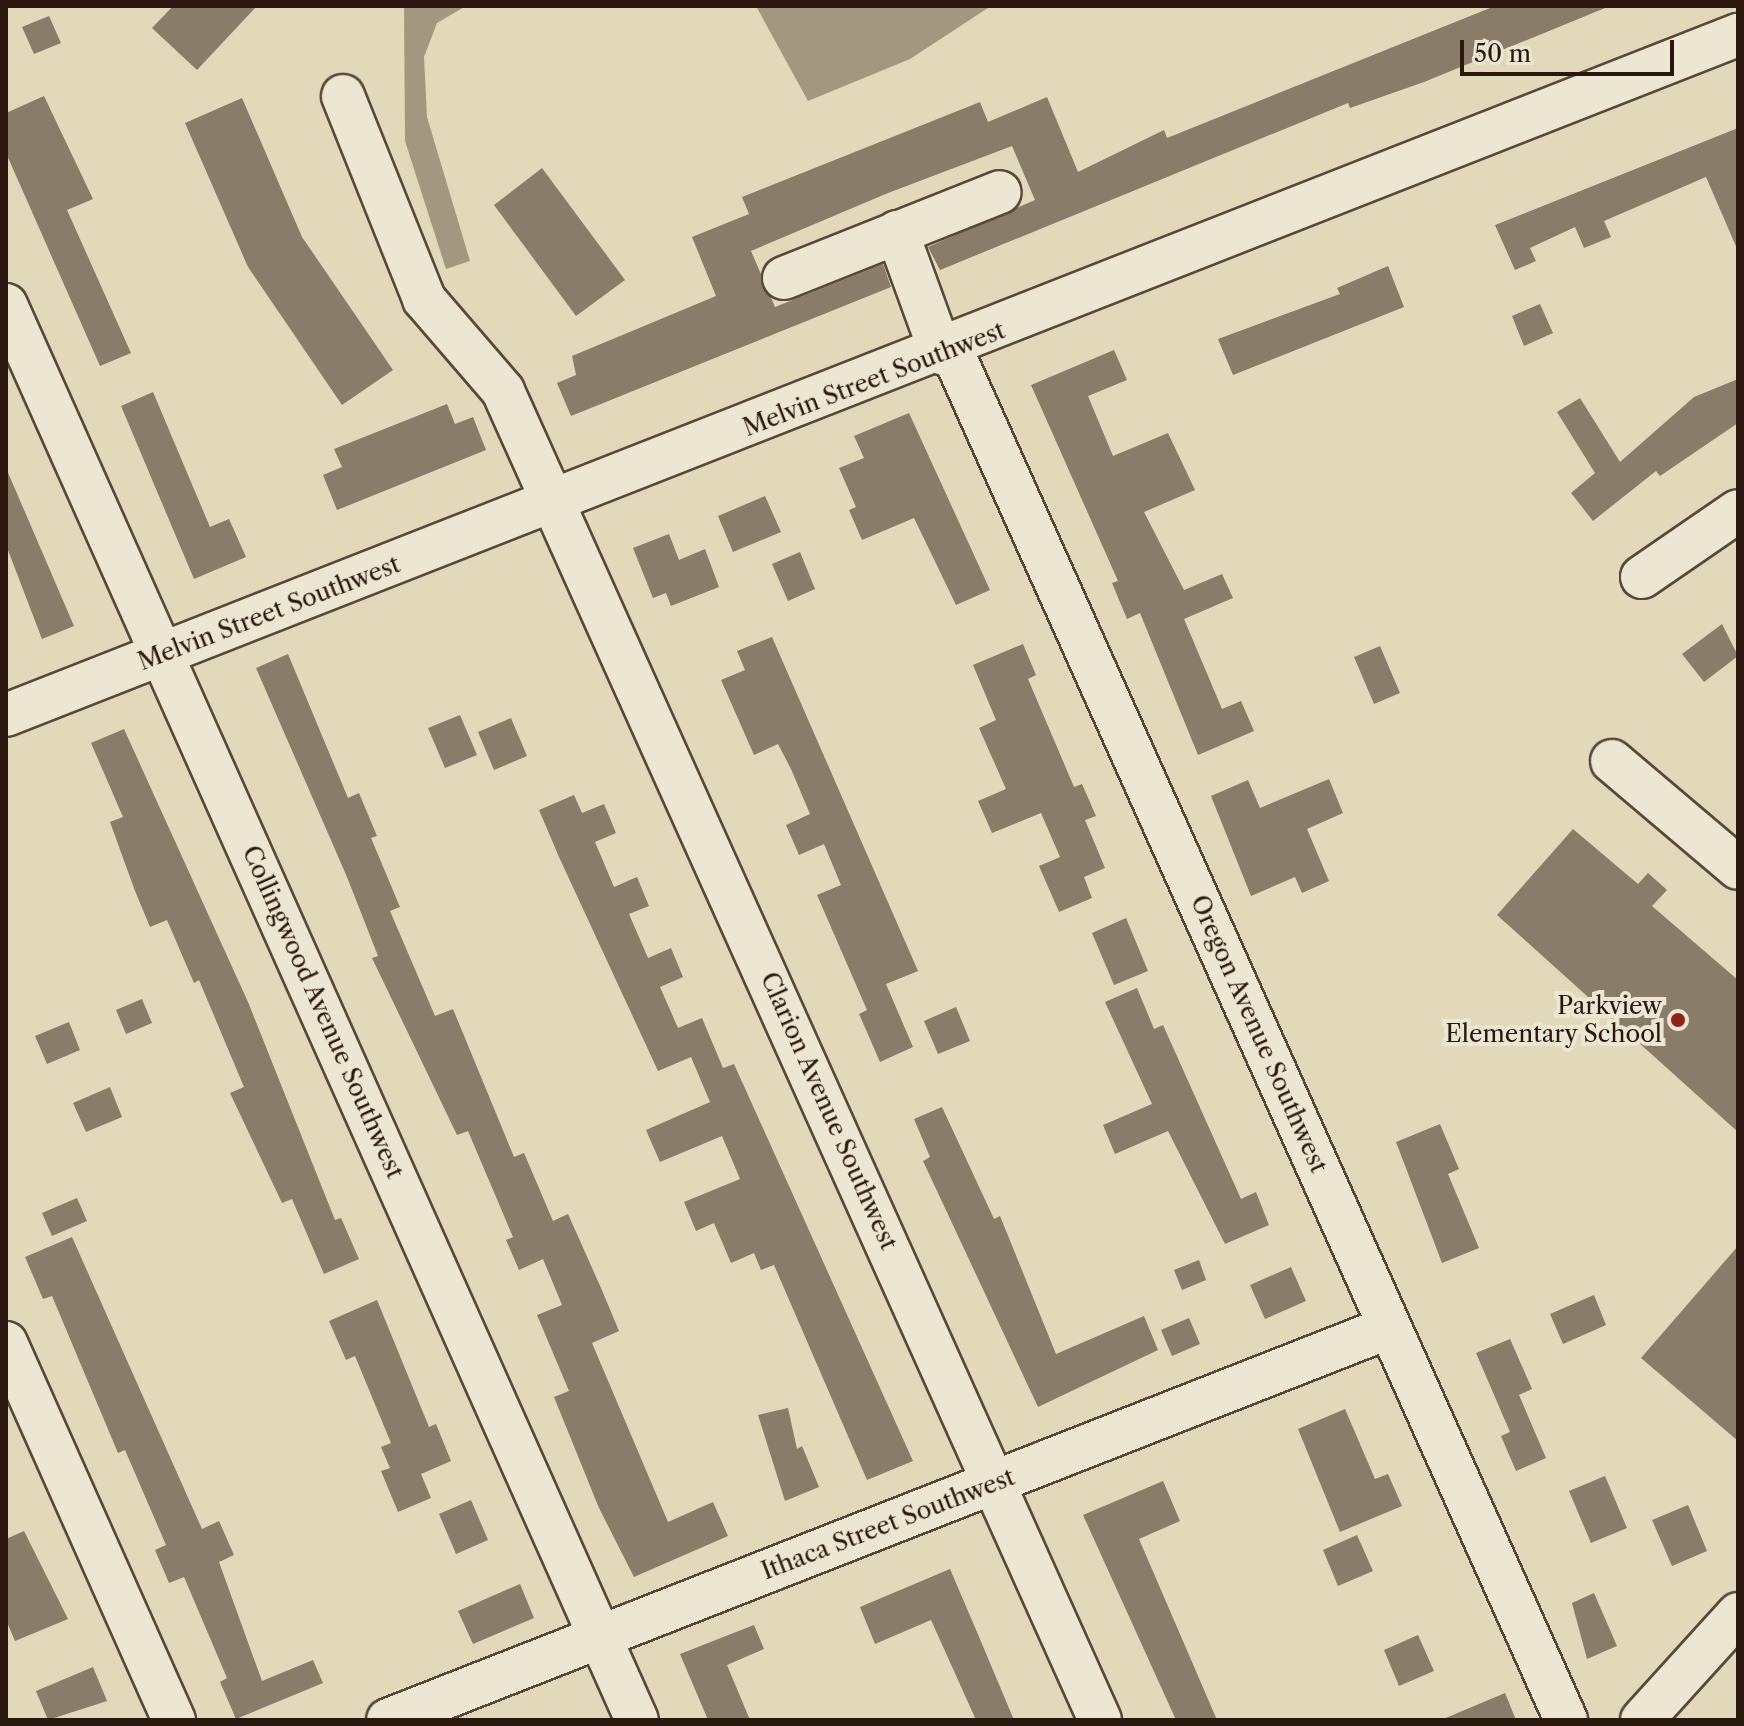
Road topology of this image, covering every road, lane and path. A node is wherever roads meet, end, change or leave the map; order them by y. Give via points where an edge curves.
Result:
1 (1738, 35) edge
2 (343, 96) dead end
3 (1000, 192) dead end
4 (897, 232) junction
5 (784, 278) dead end
6 (6, 305) edge
7 (946, 351) junction
8 (554, 504) junction
9 (1738, 511) edge
10 (1642, 577) dead end
11 (163, 652) junction
12 (6, 715) edge
13 (1612, 761) dead end
14 (1738, 868) edge
15 (1387, 1328) junction
16 (6, 1343) edge
17 (993, 1483) junction
18 (1738, 1614) edge
19 (599, 1635) junction
20 (174, 1720) edge
21 (388, 1720) edge
22 (637, 1720) edge
23 (1100, 1720) edge
24 (1566, 1720) edge
25 (1642, 1720) edge

1 - 7 street, Melvin Street Southwest
2 - 8 street, Clarion Avenue Southwest via 424,299 503,391
3 - 4 street
4 - 5 street
4 - 7 street, Oregon Avenue Southwest
6 - 11 street, Collingwood Avenue Southwest
7 - 8 street, Melvin Street Southwest
7 - 15 street, Oregon Avenue Southwest via 1124,722
8 - 11 street, Melvin Street Southwest
8 - 17 street, Clarion Avenue Southwest
9 - 10 street
11 - 12 street, Melvin Street Southwest
11 - 19 street, Collingwood Avenue Southwest
13 - 14 street
15 - 17 street, Ithaca Street Southwest
15 - 24 street, Oregon Avenue Southwest
16 - 20 street
17 - 19 street, Ithaca Street Southwest
17 - 23 street, Clarion Avenue Southwest
18 - 25 street
19 - 21 street, Ithaca Street Southwest
19 - 22 street, Collingwood Avenue Southwest

